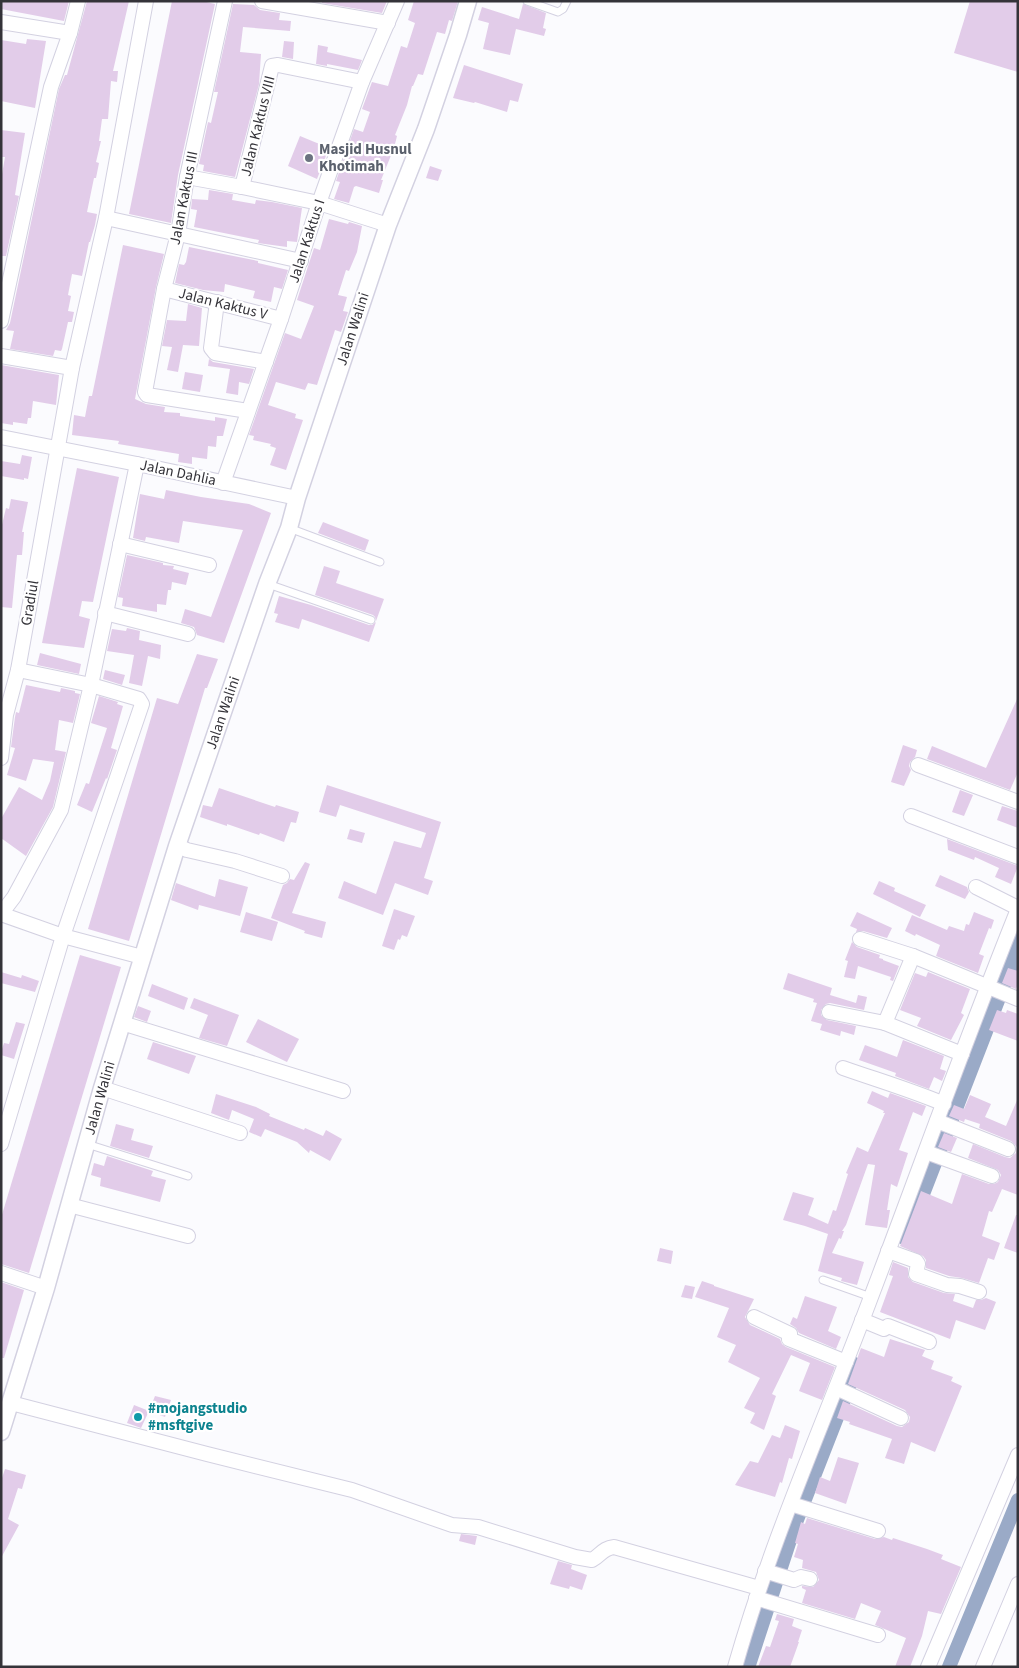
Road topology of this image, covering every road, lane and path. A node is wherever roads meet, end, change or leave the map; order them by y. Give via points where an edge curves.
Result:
1 (78, 1) edge
2 (146, 1) edge
3 (225, 1) edge
4 (262, 1) edge
5 (397, 1) edge
6 (468, 1) edge
7 (527, 1) edge
8 (567, 1) edge
9 (1, 22) edge
10 (388, 23) junction
11 (70, 32) junction
12 (362, 82) junction
13 (187, 177) junction
14 (242, 187) junction
15 (319, 203) junction
16 (106, 218) junction
17 (388, 225) junction
18 (178, 234) junction
19 (301, 261) junction
20 (7, 267) edge
21 (164, 289) junction
22 (217, 302) junction
23 (281, 319) junction
24 (1, 321) edge
25 (1, 356) edge
26 (266, 362) junction
27 (72, 368) junction
28 (248, 412) junction
29 (1, 437) edge
30 (58, 448) junction
31 (137, 464) junction
32 (223, 483) junction
33 (297, 498) junction
34 (289, 528) junction
35 (120, 544) junction
36 (380, 562) dead end
37 (209, 565) dead end
38 (268, 584) junction
39 (105, 614) junction
40 (371, 620) dead end
41 (188, 634) dead end
42 (18, 670) junction
43 (91, 686) junction
44 (4, 714) edge
45 (1, 758) edge
46 (918, 764) dead end
47 (1018, 802) edge
48 (911, 816) dead end
49 (177, 846) junction
50 (1018, 857) edge
51 (282, 876) dead end
52 (976, 887) dead end
53 (1018, 908) edge
54 (1, 914) edge
55 (63, 936) junction
56 (860, 940) dead end
57 (912, 956) junction
58 (142, 957) junction
59 (992, 989) junction
60 (1018, 999) edge
61 (829, 1012) dead end
62 (122, 1022) junction
63 (885, 1023) junction
64 (962, 1054) junction
65 (843, 1068) dead end
66 (102, 1088) junction
67 (343, 1091) dead end
68 (944, 1104) junction
69 (942, 1124) junction
70 (240, 1132) dead end
71 (1, 1144) edge
72 (86, 1144) junction
73 (1008, 1150) dead end
74 (931, 1154) junction
75 (188, 1176) dead end
76 (992, 1176) dead end
77 (69, 1205) junction
78 (188, 1236) dead end
79 (893, 1253) junction
80 (1, 1273) edge
81 (823, 1280) dead end
82 (46, 1288) junction
83 (979, 1292) dead end
84 (871, 1297) junction
85 (754, 1317) dead end
86 (866, 1322) junction
87 (928, 1342) dead end
88 (846, 1362) junction
89 (840, 1389) junction
90 (11, 1403) junction
91 (901, 1418) dead end
92 (1, 1432) edge
93 (1018, 1455) edge
94 (795, 1506) junction
95 (878, 1531) dead end
96 (772, 1574) junction
97 (810, 1578) dead end
98 (1018, 1584) edge
99 (762, 1597) junction
100 (878, 1635) dead end
101 (735, 1667) edge
102 (928, 1667) edge
103 (983, 1667) edge

1 - 11 street
2 - 16 street, Gradiul
3 - 13 street, Jalan Kaktus III
4 - 10 street
5 - 10 street, Jalan Kaktus I
6 - 17 street, Jalan Walini via 426,129
7 - 8 lane via 558,12
9 - 11 street
10 - 12 street, Jalan Kaktus I
11 - 20 street via 51,87
12 - 14 street, Jalan Kaktus VIII via 272,66
12 - 15 street, Jalan Kaktus I
13 - 14 street
13 - 18 street, Jalan Kaktus III
14 - 15 street
15 - 17 street
15 - 19 street, Jalan Kaktus I
16 - 18 street
16 - 27 street, Gradiul
17 - 33 street, Jalan Walini
18 - 19 street
18 - 21 street, Jalan Kaktus III
19 - 23 street, Jalan Kaktus I
20 - 24 street
21 - 22 street, Jalan Kaktus V
21 - 28 street, Jalan Kaktus III via 145,391 147,395
22 - 23 street, Jalan Kaktus V
22 - 26 street via 211,348 215,353
23 - 26 street, Jalan Kaktus I
25 - 27 street
26 - 28 street, Jalan Kaktus I
27 - 30 street, Gradiul
28 - 32 street, Jalan Kaktus I
29 - 30 street, Jalan Dahlia
30 - 31 street, Jalan Dahlia
30 - 42 street, Gradiul
31 - 32 street, Jalan Dahlia
31 - 35 street
32 - 33 street, Jalan Dahlia
33 - 34 street, Jalan Walini
34 - 36 lane
34 - 38 street, Jalan Walini
35 - 37 street
35 - 39 street
38 - 40 lane
38 - 49 street, Jalan Walini
39 - 41 street
39 - 43 street
42 - 43 street
42 - 44 street, Gradiul
43 - 54 street via 61,810 14,897
43 - 55 street via 139,699 142,704
44 - 45 street, Gradiul
46 - 47 street
48 - 50 street
49 - 51 street
49 - 58 street, Jalan Walini
52 - 53 street
53 - 59 street
54 - 55 street
55 - 58 street
55 - 71 street
56 - 57 street
57 - 59 street
57 - 63 street
58 - 62 street, Jalan Walini
59 - 60 street
59 - 64 street
61 - 63 street
62 - 66 street, Jalan Walini
62 - 67 street
63 - 64 street
64 - 68 street
65 - 68 street
66 - 70 street
66 - 72 street, Jalan Walini
68 - 69 street
69 - 73 street
69 - 74 street
72 - 75 lane
72 - 77 street, Jalan Walini
74 - 76 street
74 - 79 street
77 - 78 street
77 - 82 street, Jalan Walini
79 - 83 street via 916,1261 916,1274
79 - 84 street
80 - 82 street
81 - 84 lane
82 - 90 street, Jalan Walini
84 - 86 street
85 - 88 street via 790,1334 789,1339
86 - 87 street via 884,1329 888,1326
86 - 88 street
88 - 89 street
89 - 91 street
89 - 94 street
90 - 92 street, Jalan Walini
90 - 99 street via 352,1490 452,1526 478,1527 575,1557 592,1560 604,1549 614,1547
93 - 102 street
94 - 95 street
94 - 96 street
96 - 97 street via 794,1580
96 - 99 street
98 - 103 street
99 - 100 street
99 - 101 street

